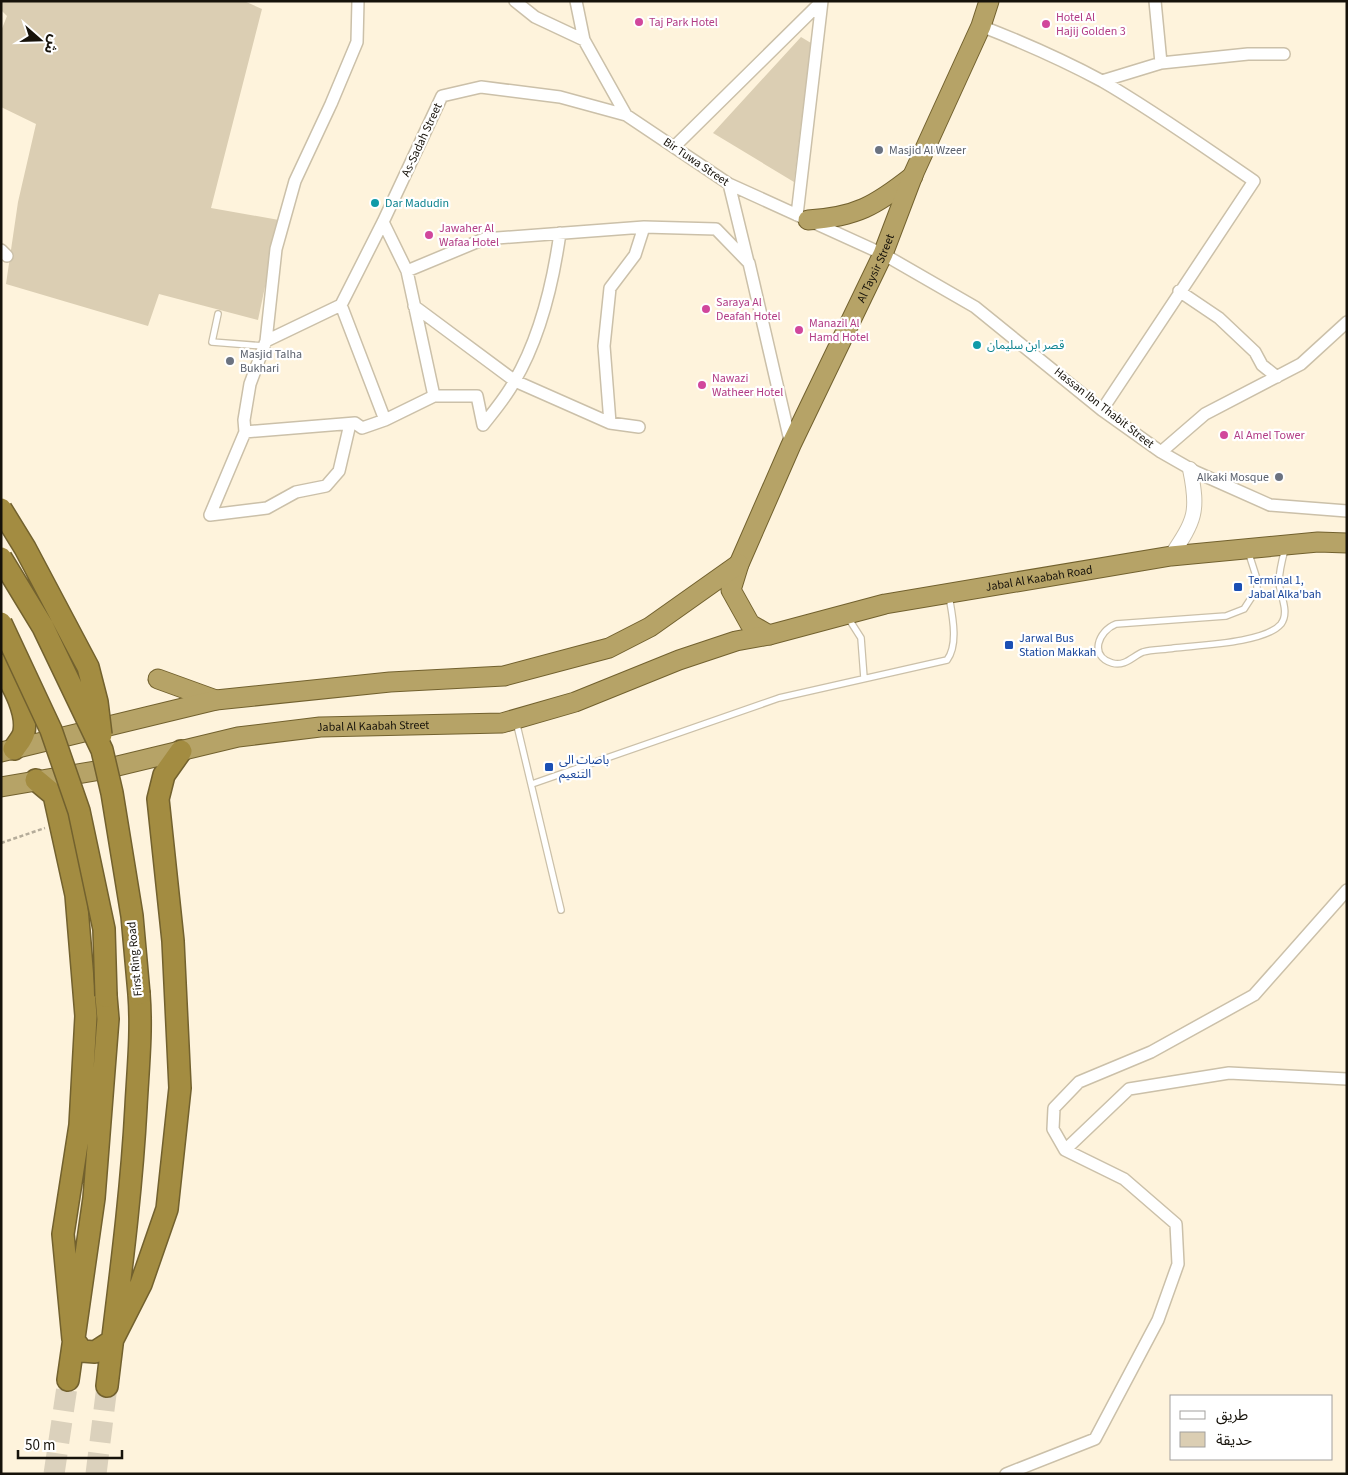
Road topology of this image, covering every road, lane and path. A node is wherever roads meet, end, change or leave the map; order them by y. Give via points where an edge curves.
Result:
1 (358, 1) edge
2 (515, 1) edge
3 (576, 1) edge
4 (822, 1) edge
5 (989, 1) edge
6 (1155, 1) edge
7 (981, 26) junction
8 (584, 40) junction
9 (1284, 54) dead end
10 (1161, 63) junction
11 (1102, 81) junction
12 (626, 115) junction
13 (674, 147) junction
14 (914, 175) junction
15 (729, 184) junction
16 (802, 217) junction
17 (384, 222) junction
18 (644, 226) junction
19 (560, 233) junction
20 (883, 254) junction
21 (749, 263) junction
22 (407, 272) junction
23 (1180, 291) junction
24 (341, 304) junction
25 (414, 306) junction
26 (218, 314) dead end
27 (1347, 322) edge
28 (265, 344) junction
29 (1277, 377) junction
30 (515, 381) junction
31 (434, 396) junction
32 (1102, 410) junction
33 (385, 420) junction
34 (610, 423) junction
35 (350, 424) junction
36 (639, 427) dead end
37 (246, 432) junction
38 (791, 445) junction
39 (1161, 452) junction
40 (1190, 468) junction
41 (1, 509) edge
42 (1347, 511) edge
43 (1347, 543) edge
44 (1286, 545) junction
45 (1247, 549) junction
46 (1171, 556) junction
47 (1, 558) edge
48 (739, 564) junction
49 (949, 594) junction
50 (846, 615) junction
51 (1, 623) edge
52 (769, 635) junction
53 (736, 641) joint
54 (1, 665) edge
55 (864, 678) junction
56 (158, 679) dead end
57 (216, 700) junction
58 (516, 719) junction
59 (102, 750) junction
60 (8, 751) edge
61 (181, 751) junction
62 (36, 780) junction
63 (532, 784) junction
64 (1, 787) edge
65 (60, 823) junction
66 (1, 843) edge
67 (1347, 890) edge
68 (561, 910) dead end
69 (1347, 1079) edge
70 (1065, 1150) junction
71 (73, 1339) junction
72 (112, 1341) junction
73 (68, 1380) tunnel mouth
74 (107, 1386) tunnel mouth
75 (1006, 1474) edge

1 - 28 street via 357,42 295,182 276,249
2 - 8 street via 535,17
3 - 8 street, Bir Tuwa Street
4 - 13 street
4 - 16 street
5 - 7 highway, Al Taysir Street
6 - 10 street
7 - 11 street via 1023,42
7 - 14 highway, Al Taysir Street
8 - 12 street, Bir Tuwa Street
9 - 10 street via 1248,54
10 - 11 street
11 - 23 street via 1254,181
12 - 13 street, Bir Tuwa Street
12 - 17 street, As-Sadah Street via 560,97 481,87 442,96
13 - 15 street, Bir Tuwa Street
14 - 16 highway via 862,211 836,218
14 - 20 highway, Al Taysir Street
15 - 16 street, Bir Tuwa Street
15 - 21 street
16 - 20 street, Bir Tuwa Street
17 - 22 street
17 - 24 street, As-Sadah Street
18 - 19 street
18 - 21 street via 716,229
18 - 34 street via 635,256 610,288 604,346
19 - 22 street via 484,239
19 - 30 street via 555,270 540,322
20 - 32 street, Hassan Ibn Thabit Street via 975,306
20 - 38 highway, Al Taysir Street
21 - 38 street
22 - 25 street
23 - 29 street via 1219,318
23 - 32 street
24 - 28 street
24 - 33 street
25 - 30 street
25 - 31 street
26 - 28 lane via 212,342
27 - 29 street via 1301,364
28 - 37 street via 250,384 244,420
29 - 39 street via 1205,414
30 - 31 street via 484,425 477,396
30 - 34 street
31 - 33 street
32 - 39 street, Hassan Ibn Thabit Street
33 - 35 street via 362,428 355,423
34 - 36 street
35 - 37 street
35 - 37 street via 339,471 326,486 296,492 267,508 210,514
38 - 48 highway, Al Taysir Street
39 - 40 street, Hassan Ibn Thabit Street
40 - 42 street, Hassan Ibn Thabit Street via 1270,505
40 - 46 street via 1195,492 1194,516
41 - 59 highway, bridge via 88,667 98,702
43 - 44 highway, Jabal Al Kaabah Road
44 - 45 highway, Jabal Al Kaabah Road
44 - 45 lane via 1280,570 1285,612 1282,623 1274,629 1263,635 1236,640 1143,652 1127,662 1112,663 1104,658 1098,641 1106,628 1116,624 1226,616 1244,609 1257,589
45 - 46 highway, Jabal Al Kaabah Road
46 - 49 highway, Jabal Al Kaabah Road
47 - 59 highway, First Ring Road, bridge via 43,627
48 - 52 highway, Al Taysir Street via 731,590 750,624
48 - 57 highway via 650,627 609,648 504,676 390,682
49 - 50 highway, Jabal Al Kaabah Road via 885,604
49 - 55 lane via 953,645 947,660
50 - 52 highway, Jabal Al Kaabah Road
50 - 55 lane via 861,638
51 - 71 highway, bridge via 51,730 79,810 104,929 108,1019 94,1198
52 - 53 highway, Jabal Al Kaabah Road
53 - 58 highway, Jabal Al Kaabah Street via 575,702
54 - 60 highway via 14,688 24,719 24,734
55 - 63 lane via 779,698
56 - 57 highway
57 - 60 highway
58 - 61 highway, Jabal Al Kaabah Street via 320,727 238,737
58 - 63 lane
59 - 72 highway, First Ring Road, bridge via 132,916 141,1022 134,1144
61 - 62 highway, Jabal Al Kaabah Street via 101,770
61 - 72 highway via 164,775 158,799 173,941 180,1088 168,1208 142,1284
62 - 64 highway, Jabal Al Kaabah Street
62 - 65 highway via 54,795
63 - 68 lane
65 - 66 path
65 - 71 highway via 76,895 86,1016 80,1126 62,1234
67 - 70 street via 1254,995 1150,1052 1079,1082 1054,1108 1053,1129
69 - 70 street via 1229,1074 1129,1090
70 - 75 street via 1124,1179 1176,1224 1178,1264 1158,1320 1095,1439
71 - 72 highway via 82,1351 95,1352
71 - 73 highway
72 - 74 highway, First Ring Road

